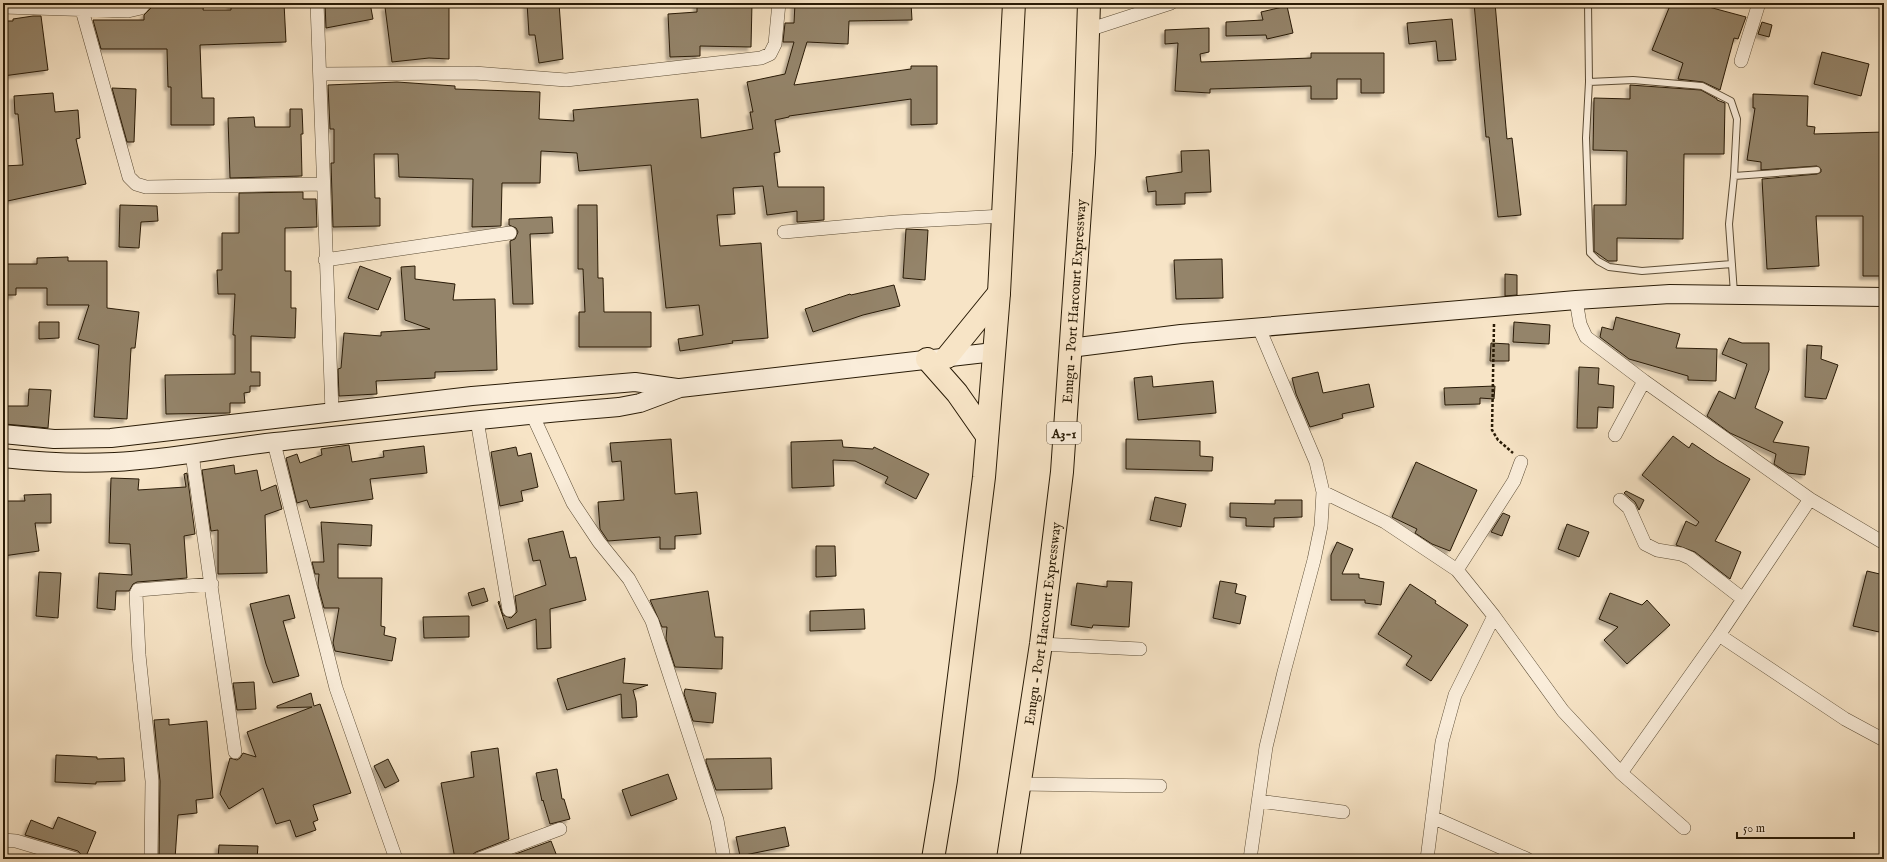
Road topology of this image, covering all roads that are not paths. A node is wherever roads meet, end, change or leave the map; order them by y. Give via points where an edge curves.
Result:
1 (145, 3) edge
2 (317, 3) edge
3 (779, 3) edge
4 (1014, 3) edge
5 (1089, 3) edge
6 (1171, 3) edge
7 (1588, 3) edge
8 (1759, 3) edge
9 (3, 8) edge
10 (82, 10) junction
11 (1088, 30) junction
12 (1741, 61) dead end
13 (321, 74) junction
14 (1589, 82) junction
15 (1817, 170) dead end
16 (1734, 176) junction
17 (323, 184) junction
18 (1003, 216) junction
19 (784, 232) dead end
20 (510, 233) dead end
21 (325, 260) junction
22 (1732, 264) junction
23 (998, 293) junction
24 (1734, 295) junction
25 (1884, 297) edge
26 (1576, 300) junction
27 (1259, 328) junction
28 (1070, 348) junction
29 (994, 352) junction
30 (937, 358) junction
31 (1644, 381) junction
32 (680, 388) junction
33 (332, 412) junction
34 (532, 414) junction
35 (477, 420) junction
36 (3, 434) edge
37 (1615, 435) dead end
38 (987, 436) junction
39 (274, 442) junction
40 (192, 454) junction
41 (3, 458) edge
42 (1521, 462) road end
43 (1323, 492) junction
44 (1810, 499) junction
45 (1620, 500) dead end
46 (1884, 544) edge
47 (1457, 570) junction
48 (212, 584) junction
49 (1743, 599) junction
50 (508, 610) dead end
51 (1494, 616) junction
52 (1720, 635) junction
53 (1041, 644) junction
54 (1140, 649) dead end
55 (1884, 740) edge
56 (235, 752) dead end
57 (1621, 773) junction
58 (1019, 784) junction
59 (1160, 786) dead end
60 (1259, 801) junction
61 (1343, 812) dead end
62 (1432, 817) junction
63 (1684, 828) dead end
64 (560, 829) dead end
65 (3, 840) edge
66 (76, 859) edge
67 (151, 859) edge
68 (396, 859) edge
69 (479, 859) edge
70 (724, 859) edge
71 (933, 859) edge
72 (1008, 859) edge
73 (1250, 859) edge
74 (1427, 859) edge
75 (1527, 859) edge

1 - 10 street via 140,8 128,11
2 - 13 street
3 - 13 street via 774,44 770,54 760,58 566,80 474,73
4 - 18 highway
5 - 11 highway, Enugu - Port Harcourt Expressway / A3-1
6 - 11 street
7 - 14 lane
8 - 12 street
9 - 10 street
10 - 17 street via 129,176 136,184 146,187
11 - 28 highway, Enugu - Port Harcourt Expressway / A3-1 via 1084,161
13 - 17 street
14 - 16 lane via 1634,80 1702,86 1731,101 1737,118
14 - 22 lane via 1586,138 1590,253 1610,267 1642,271
15 - 16 lane
16 - 22 lane via 1729,224
17 - 21 street
18 - 19 street
18 - 23 highway
20 - 21 street
21 - 33 street
22 - 24 lane
23 - 29 highway
23 - 30 highway
24 - 25 main road
24 - 26 main road via 1670,294
26 - 27 main road
26 - 31 street via 1580,324 1586,337
27 - 28 main road via 1181,334
27 - 43 street via 1316,462
28 - 53 highway, Enugu - Port Harcourt Expressway / A3-1 via 1062,472
29 - 30 main road
29 - 38 highway
30 - 32 main road
30 - 38 highway via 957,393
31 - 37 street
31 - 44 street
32 - 33 main road via 635,382 472,396
32 - 34 main road via 640,403 619,407
33 - 36 main road via 111,438 54,439
34 - 35 main road
34 - 70 street via 573,503 599,542 629,579 652,620 717,820
35 - 39 main road
35 - 50 street
38 - 71 highway via 946,780
39 - 40 main road
39 - 68 street via 336,688
40 - 41 main road via 116,462 58,463
40 - 48 street
42 - 47 street via 1514,482
43 - 47 street via 1385,522
43 - 60 street via 1321,526 1314,560 1266,747
44 - 46 street
44 - 49 street
45 - 49 street via 1629,508 1645,544 1657,550 1690,558
47 - 51 street
48 - 56 street
48 - 67 street via 138,590 136,594 139,655 152,781
49 - 52 street
51 - 57 street via 1563,711
51 - 62 street via 1455,695 1442,742
52 - 55 street via 1845,719
52 - 57 street
53 - 54 street
53 - 58 highway, Enugu - Port Harcourt Expressway / A3-1
57 - 63 street
58 - 59 street
58 - 72 highway, Enugu - Port Harcourt Expressway / A3-1
60 - 61 street
60 - 73 street
62 - 74 street
62 - 75 street
64 - 69 street
65 - 66 street via 16,841

